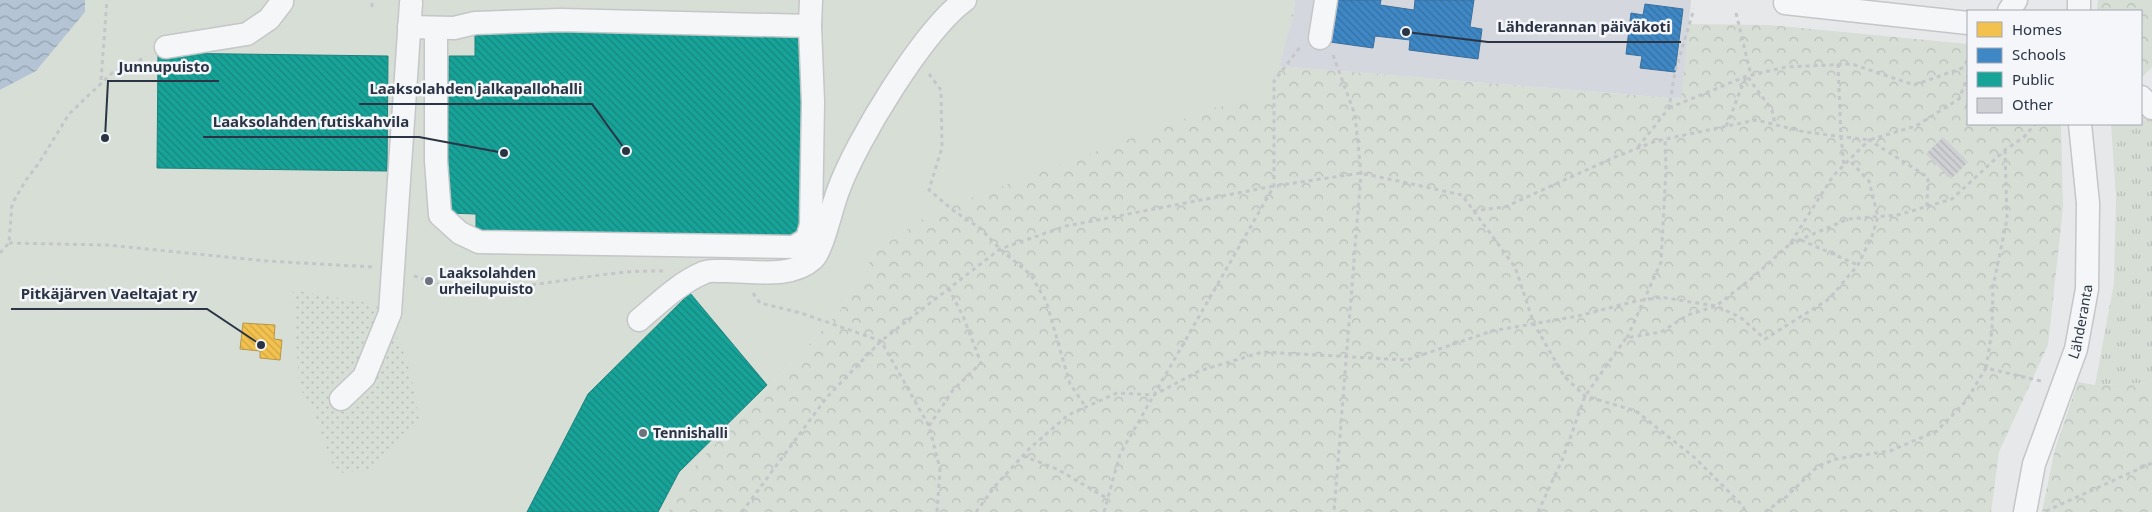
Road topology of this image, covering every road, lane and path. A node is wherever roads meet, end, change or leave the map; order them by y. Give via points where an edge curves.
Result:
1 (107, 0) edge
2 (372, 0) edge
3 (811, 0) edge
4 (965, 0) edge
5 (1326, 0) edge
6 (291, 2) edge
7 (411, 3) dead end
8 (1786, 3) dead end
9 (372, 7) dead end
10 (1694, 9) dead end
11 (1736, 14) dead end
12 (1967, 23) edge
13 (810, 26) junction
14 (409, 27) junction
15 (436, 28) junction
16 (1320, 38) joint
17 (166, 47) joint
18 (915, 56) junction
19 (1838, 64) junction
20 (1967, 66) edge
21 (1338, 70) dead end
22 (1751, 75) junction
23 (1747, 76) junction
24 (1967, 79) edge
25 (101, 81) junction
26 (2142, 98) edge
27 (1669, 108) junction
28 (2152, 108) edge
29 (1775, 124) junction
30 (2034, 125) edge
31 (2080, 125) edge
32 (1725, 126) junction
33 (1841, 136) junction
34 (1665, 139) junction
35 (1868, 140) junction
36 (1637, 148) junction
37 (2004, 150) junction
38 (1850, 161) junction
39 (1844, 166) junction
40 (1361, 173) junction
41 (1274, 186) junction
42 (1927, 207) junction
43 (1473, 211) junction
44 (1878, 216) junction
45 (1801, 240) junction
46 (8, 243) junction
47 (1790, 244) junction
48 (1000, 249) junction
49 (0, 253) edge
50 (1858, 265) junction
51 (393, 269) junction
52 (670, 271) dead end
53 (736, 271) junction
54 (949, 288) junction
55 (1643, 300) junction
56 (1716, 306) junction
57 (639, 320) dead end
58 (1534, 324) junction
59 (1626, 338) junction
60 (881, 341) junction
61 (1348, 358) junction
62 (1986, 368) junction
63 (2049, 383) dead end
64 (1154, 395) junction
65 (1585, 396) junction
66 (341, 399) dead end
67 (1086, 407) junction
68 (929, 426) junction
69 (1023, 456) junction
70 (2152, 463) edge
71 (1108, 499) junction
72 (742, 512) edge
73 (937, 512) edge
74 (976, 512) edge
75 (1104, 512) edge
76 (1334, 512) edge
77 (1538, 512) edge
78 (1745, 512) edge
79 (1765, 512) edge
80 (2025, 512) edge
81 (2043, 512) edge

1 - 25 path
2 - 9 path
3 - 13 street
4 - 18 street via 954,8
5 - 16 street
6 - 17 street via 247,34
7 - 14 street
8 - 12 street
10 - 27 path via 1675,72
11 - 22 path
13 - 15 street via 561,20
13 - 15 street via 813,102 810,225 807,240 794,247 479,242 460,233 440,215 436,161
14 - 15 street
14 - 51 street
16 - 41 path via 1307,38 1274,81
17 - 25 path via 112,72
18 - 48 path via 941,90 942,147 929,190 954,212 980,228
18 - 53 street via 866,133 838,190 814,258 789,271
19 - 20 path via 1852,64 1914,85
19 - 22 path via 1786,67
19 - 33 path
21 - 40 path via 1355,116
22 - 23 path
23 - 27 path
23 - 29 path via 1772,110
23 - 32 path
24 - 35 path via 1959,99 1916,126
25 - 46 path via 70,114 12,204
26 - 28 street
27 - 36 path
29 - 32 path via 1756,120
29 - 33 path
30 - 37 path via 2024,137
31 - 80 street, Lähderanta via 2088,203 2087,289 2076,349 2034,464
32 - 34 path
33 - 35 path
33 - 39 path
34 - 36 path
34 - 55 path via 1661,262
35 - 38 path
35 - 42 path via 1928,177
36 - 43 path via 1505,208
37 - 42 path via 1952,199
37 - 62 path via 2007,219 1993,287 1992,330
38 - 39 path
38 - 44 path via 1869,181
39 - 47 path via 1834,176
40 - 41 path
40 - 43 path via 1462,195
40 - 61 path
41 - 48 path via 1066,226
41 - 64 path
42 - 44 path via 1898,215
43 - 58 path via 1515,267
44 - 45 path via 1848,218
44 - 50 path
45 - 47 path
45 - 50 path
46 - 49 path
46 - 51 path via 107,245 267,261
47 - 56 path
48 - 54 path
48 - 67 path via 1031,275 1046,301 1070,384
50 - 56 path via 1829,299 1765,339 1740,317
51 - 52 path via 446,287 486,288
51 - 66 street via 390,313 377,348 364,378
53 - 57 street via 704,272 667,296
53 - 60 path via 760,303
54 - 60 path
54 - 68 path via 981,363 953,390
55 - 56 path via 1660,297
55 - 58 path
55 - 59 path
56 - 59 path via 1688,315 1661,332
58 - 61 path via 1492,331 1407,360
58 - 65 path via 1564,376
59 - 65 path
60 - 68 path
60 - 72 path via 827,397
61 - 64 path via 1264,352 1199,371
61 - 76 path
62 - 63 path
62 - 79 path via 1966,401 1937,432 1890,451 1836,459 1818,466
64 - 67 path via 1117,394
64 - 71 path via 1120,454
65 - 77 path via 1563,458
65 - 78 path via 1636,410 1695,458 1744,506
67 - 69 path via 1068,415
68 - 73 path via 940,469
69 - 71 path via 1057,470
69 - 74 path
70 - 81 path
71 - 75 path

